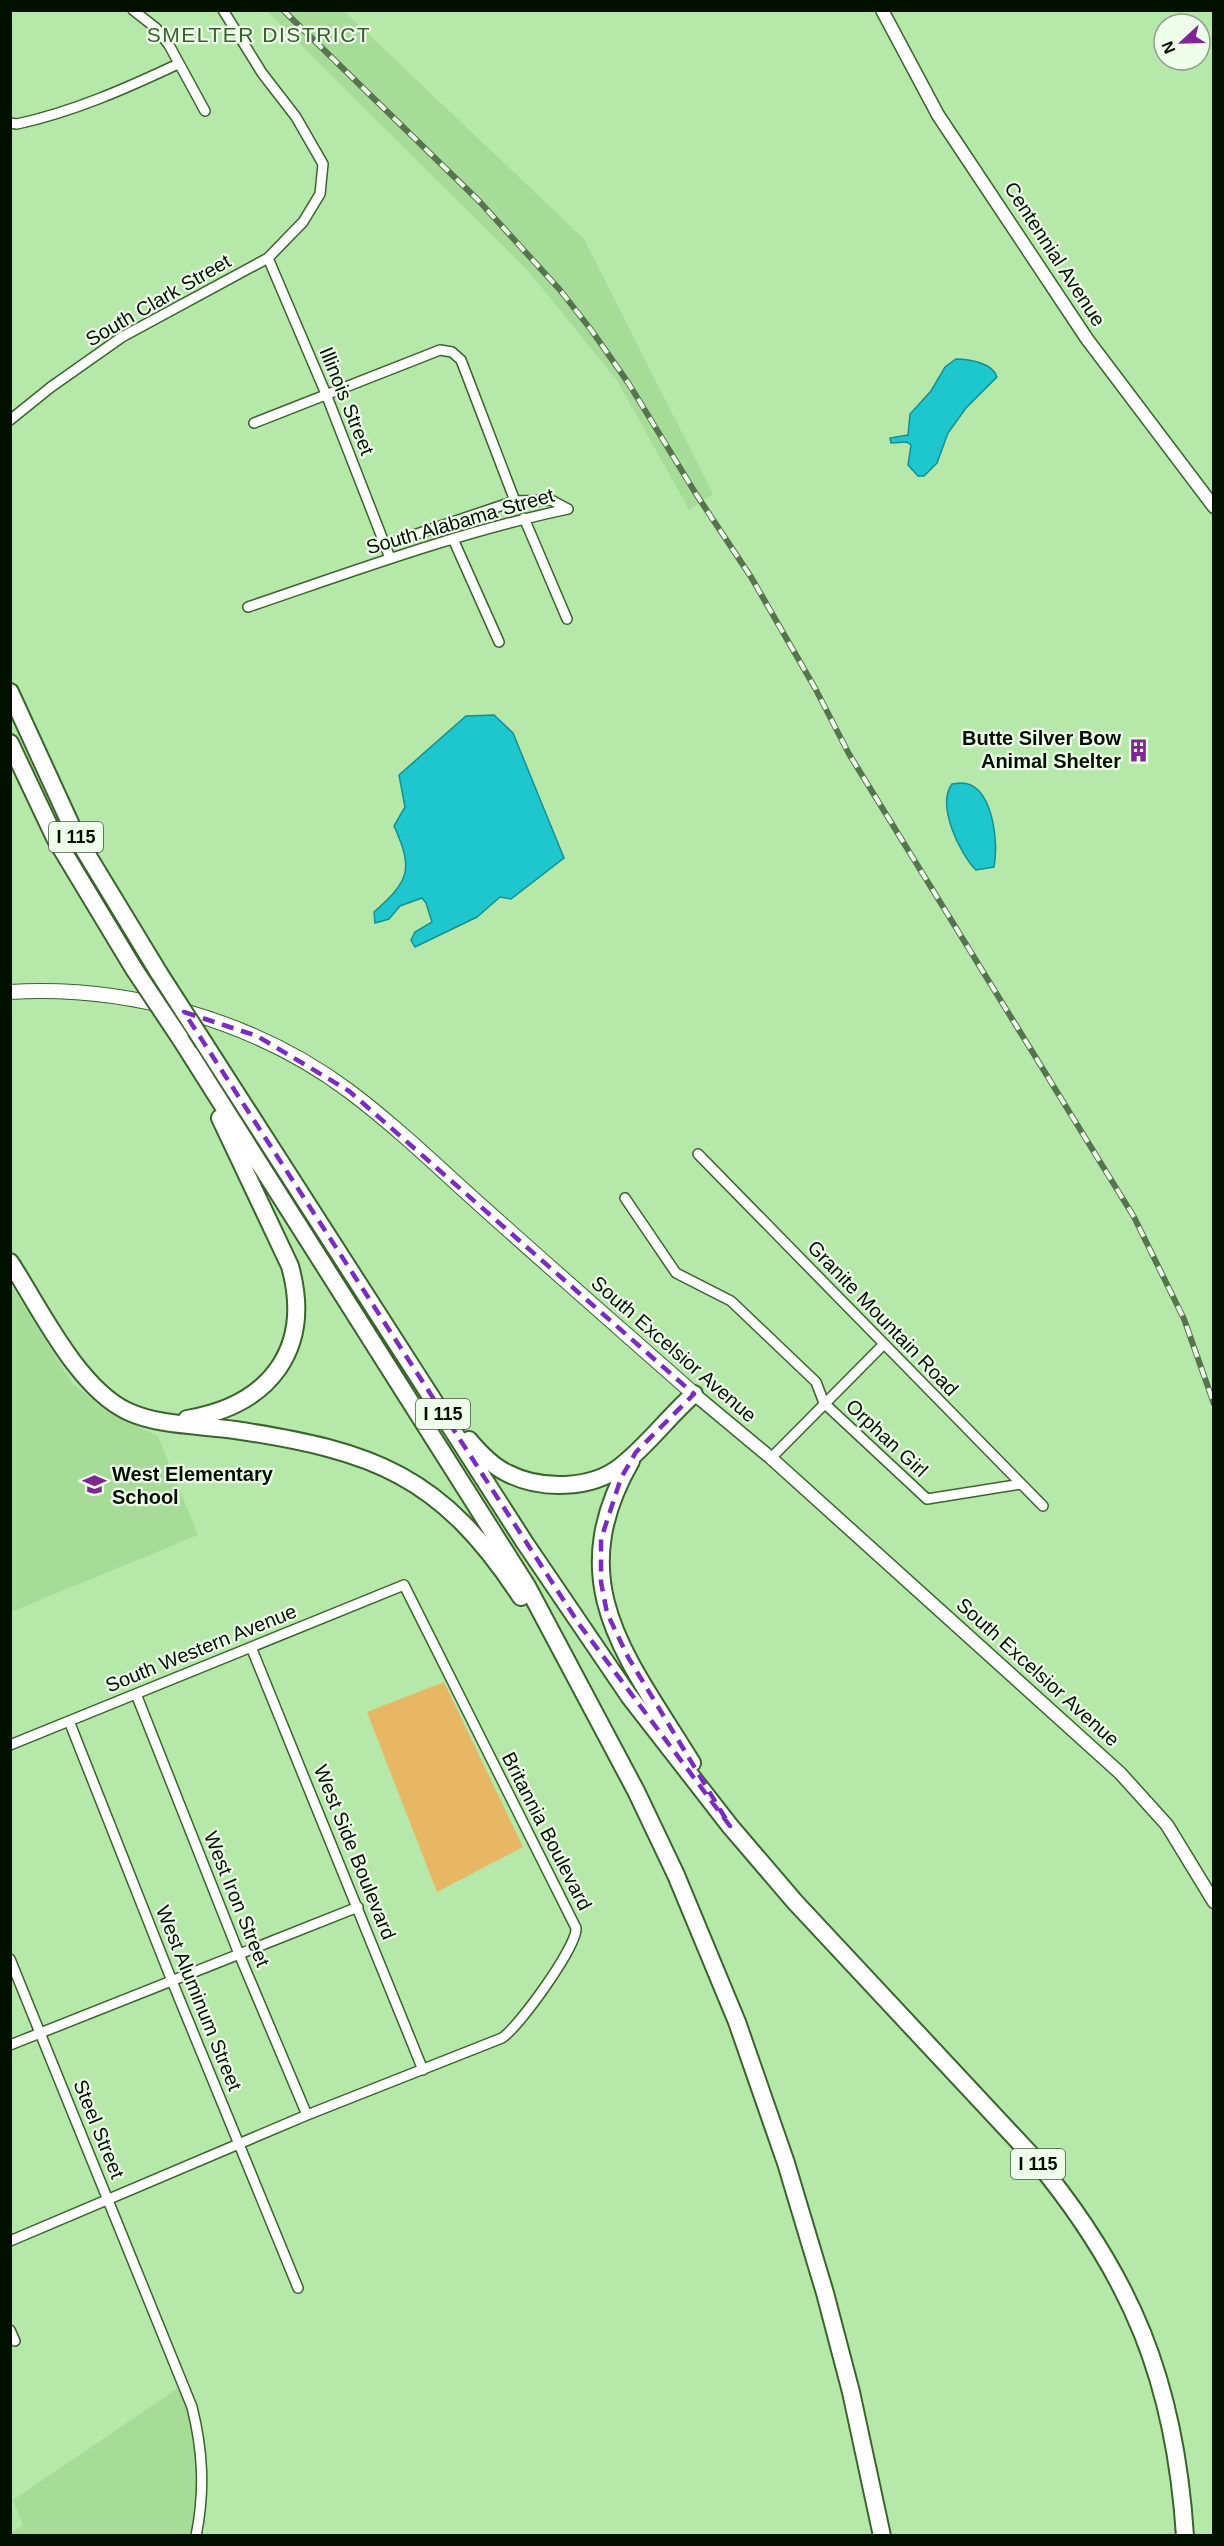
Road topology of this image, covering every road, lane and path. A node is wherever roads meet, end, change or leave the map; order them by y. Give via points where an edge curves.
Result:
1 (133, 10) edge
2 (223, 10) edge
3 (882, 10) edge
4 (178, 64) junction
5 (205, 111) dead end
6 (10, 123) edge
7 (268, 258) junction
8 (326, 394) junction
9 (10, 420) edge
10 (254, 423) dead end
11 (515, 501) junction
12 (1214, 507) edge
13 (524, 518) junction
14 (453, 539) junction
15 (384, 545) junction
16 (390, 558) junction
17 (248, 607) dead end
18 (567, 619) dead end
19 (499, 642) dead end
20 (10, 692) edge
21 (10, 743) edge
22 (10, 992) edge
23 (181, 1040) junction
24 (698, 1154) dead end
25 (625, 1198) dead end
26 (10, 1262) edge
27 (367, 1297) junction
28 (884, 1344) junction
29 (694, 1394) junction
30 (824, 1403) junction
31 (174, 1422) junction
32 (636, 1452) junction
33 (771, 1458) junction
34 (1021, 1484) junction
35 (1043, 1506) dead end
36 (404, 1584) joint
37 (251, 1647) junction
38 (136, 1694) junction
39 (588, 1702) junction
40 (69, 1721) junction
41 (10, 1745) edge
42 (730, 1826) junction
43 (1214, 1902) edge
44 (358, 1907) junction
45 (239, 1954) junction
46 (10, 1959) edge
47 (172, 1982) junction
48 (40, 2033) junction
49 (10, 2045) edge
50 (423, 2070) junction
51 (307, 2115) junction
52 (239, 2145) junction
53 (109, 2201) junction
54 (10, 2241) edge
55 (298, 2288) dead end
56 (10, 2330) edge
57 (15, 2341) dead end
58 (196, 2535) edge
59 (882, 2535) edge
60 (1185, 2535) edge

1 - 4 street via 156,28
2 - 7 street, South Clark Street via 296,117 322,164 320,194 303,222
3 - 12 street, Centennial Avenue via 938,115 1087,339
4 - 5 street
4 - 6 street via 58,113
7 - 8 street, Illinois Street
7 - 9 street, South Clark Street via 122,337
8 - 10 street
8 - 11 street via 440,350 452,352 461,360
8 - 15 street, Illinois Street
11 - 13 street, South Alabama Street via 551,500 568,508
11 - 15 street, South Alabama Street
13 - 14 street, South Alabama Street
13 - 18 street
14 - 16 street, South Alabama Street
14 - 19 street
15 - 16 street, Illinois Street
16 - 17 street, South Alabama Street
20 - 27 highway, I 115, bridge via 77,838
21 - 23 highway, I 115, bridge via 55,838
22 - 29 main road, South Excelsior Avenue via 112,997 196,1014 257,1036 308,1063 350,1091 400,1133
23 - 31 highway via 277,1234 296,1287 298,1313 294,1337 281,1365 266,1383 232,1406
23 - 39 highway, I 115 via 527,1586
24 - 28 street, Granite Mountain Road
25 - 30 street, Orphan Girl via 676,1273 731,1301 816,1382
26 - 31 highway via 69,1354 98,1391 128,1411
27 - 32 highway via 458,1427 481,1454 506,1473 534,1483 587,1482 621,1466
27 - 42 highway, I 115 via 585,1633
28 - 30 street
28 - 34 street, Granite Mountain Road
29 - 32 highway
29 - 33 street, South Excelsior Avenue
30 - 33 street
30 - 34 street, Orphan Girl via 927,1499
31 - 39 highway via 295,1439 336,1449 416,1483 486,1547
32 - 42 highway via 613,1499 601,1539 603,1599 628,1656
33 - 43 street, South Excelsior Avenue via 1120,1773 1167,1825
34 - 35 street, Granite Mountain Road
36 - 37 street, South Western Avenue
36 - 50 street, Britannia Boulevard via 577,1934 509,2033
37 - 38 street, South Western Avenue
37 - 44 street, West Side Boulevard
38 - 40 street, South Western Avenue
38 - 45 street, West Iron Street
39 - 59 highway, I 115 via 676,1875 760,2086 825,2293
40 - 41 street, South Western Avenue
40 - 47 street, West Aluminum Street
42 - 60 highway, I 115 via 795,1902 1034,2158 1096,2241 1121,2283 1155,2368 1181,2477
44 - 45 street
44 - 50 street, West Side Boulevard
45 - 47 street
45 - 51 street, West Iron Street
46 - 48 street, Steel Street
47 - 48 street
47 - 52 street, West Aluminum Street
48 - 49 street
48 - 53 street, Steel Street
50 - 51 street
51 - 52 street
52 - 53 street
52 - 55 street, West Aluminum Street
53 - 54 street
53 - 58 street, Steel Street via 192,2407 201,2441 203,2480
56 - 57 street

